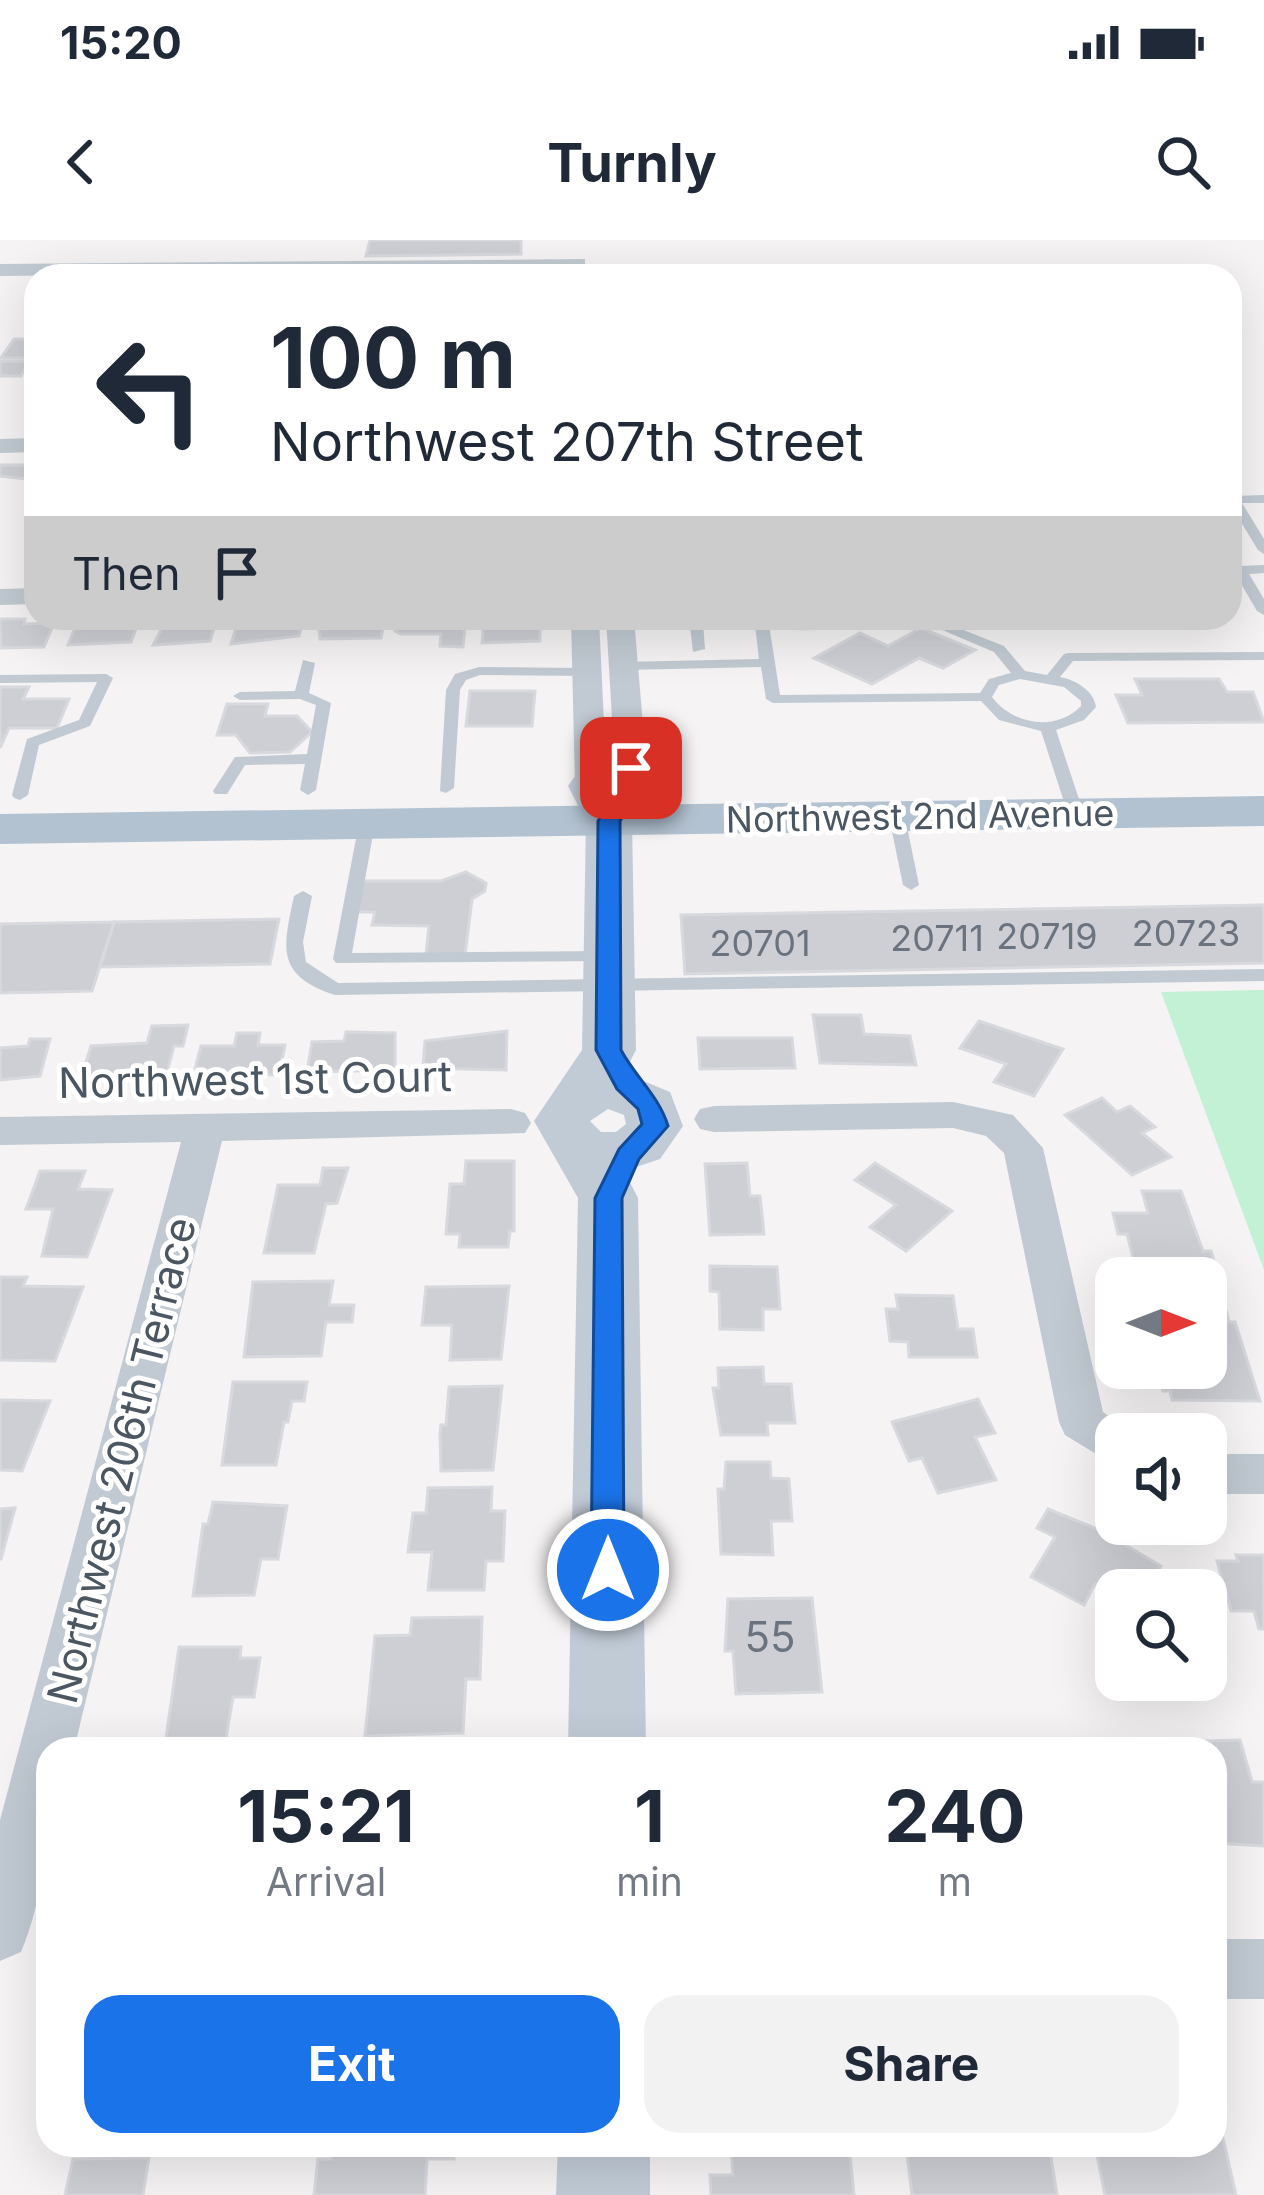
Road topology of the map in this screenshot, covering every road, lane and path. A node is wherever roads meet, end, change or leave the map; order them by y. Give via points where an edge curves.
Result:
1 (327, 247) dead end
2 (13, 267) edge
3 (0, 298) edge
4 (1242, 513) edge
5 (1264, 550) edge
6 (1264, 569) edge
7 (1242, 573) edge
8 (1244, 576) junction
9 (1264, 611) edge
10 (585, 630) edge
11 (621, 630) edge
12 (697, 630) edge
13 (763, 630) edge
14 (952, 630) edge
15 (698, 649) dead end
16 (1264, 656) edge
17 (308, 663) dead end
18 (767, 663) junction
19 (623, 666) junction
20 (586, 672) junction
21 (1020, 675) junction
22 (1053, 677) junction
23 (0, 679) edge
24 (301, 695) junction
25 (240, 696) dead end
26 (985, 697) junction
27 (1047, 726) junction
28 (311, 774) junction
29 (1264, 778) edge
30 (446, 788) junction
31 (1070, 797) junction
32 (610, 798) junction
33 (7, 806) edge
34 (1264, 812) edge
35 (897, 817) junction
36 (363, 843) junction
37 (911, 885) dead end
38 (303, 896) dead end
39 (608, 972) junction
40 (1264, 975) edge
41 (610, 1122) junction
42 (206, 1128) junction
43 (0, 1131) edge
44 (1095, 1432) edge
45 (1227, 1474) edge
46 (1264, 1474) edge
47 (50, 1737) edge
48 (607, 1737) edge
49 (36, 1791) edge
50 (0, 1931) edge
51 (1227, 1969) edge
52 (1264, 1969) edge
53 (604, 2157) edge
54 (603, 2195) edge

1 - 2 street via 50,249
2 - 3 street
4 - 5 lane
6 - 8 lane
7 - 8 lane
8 - 9 lane
10 - 20 street
11 - 19 street
12 - 15 lane
13 - 18 lane
14 - 21 lane via 999,649
16 - 22 lane via 1069,657
17 - 24 lane
18 - 19 lane
18 - 26 lane via 772,698
19 - 32 street
20 - 30 lane via 460,677
20 - 32 street
21 - 22 lane
21 - 26 lane via 994,682
22 - 27 lane via 1080,690 1089,707 1073,722
23 - 33 lane via 106,678 85,723 32,742
24 - 25 lane
24 - 28 lane via 324,703
26 - 27 lane via 1009,720
27 - 31 lane
28 - 30 main road, Northwest 2nd Avenue
28 - 33 main road, Northwest 2nd Avenue via 221,791
29 - 31 main road, Northwest 2nd Avenue
30 - 32 main road, Northwest 2nd Avenue
31 - 32 main road, Northwest 2nd Avenue
31 - 34 main road, Northwest 2nd Avenue
31 - 35 main road, Northwest 2nd Avenue
32 - 35 main road, Northwest 2nd Avenue
32 - 36 main road, Northwest 2nd Avenue
32 - 39 street
33 - 36 main road, Northwest 2nd Avenue
35 - 37 lane
36 - 39 lane via 342,959 508,957
38 - 39 lane via 292,956 302,975 335,989
39 - 40 lane
39 - 41 street
41 - 42 street, Northwest 1st Court
41 - 44 street via 953,1114 999,1125 1023,1148 1082,1422
41 - 48 street
42 - 43 street, Northwest 1st Court
42 - 47 street, Northwest 206th Terrace
45 - 46 street
49 - 50 street, Northwest 206th Terrace
51 - 52 street
53 - 54 street

